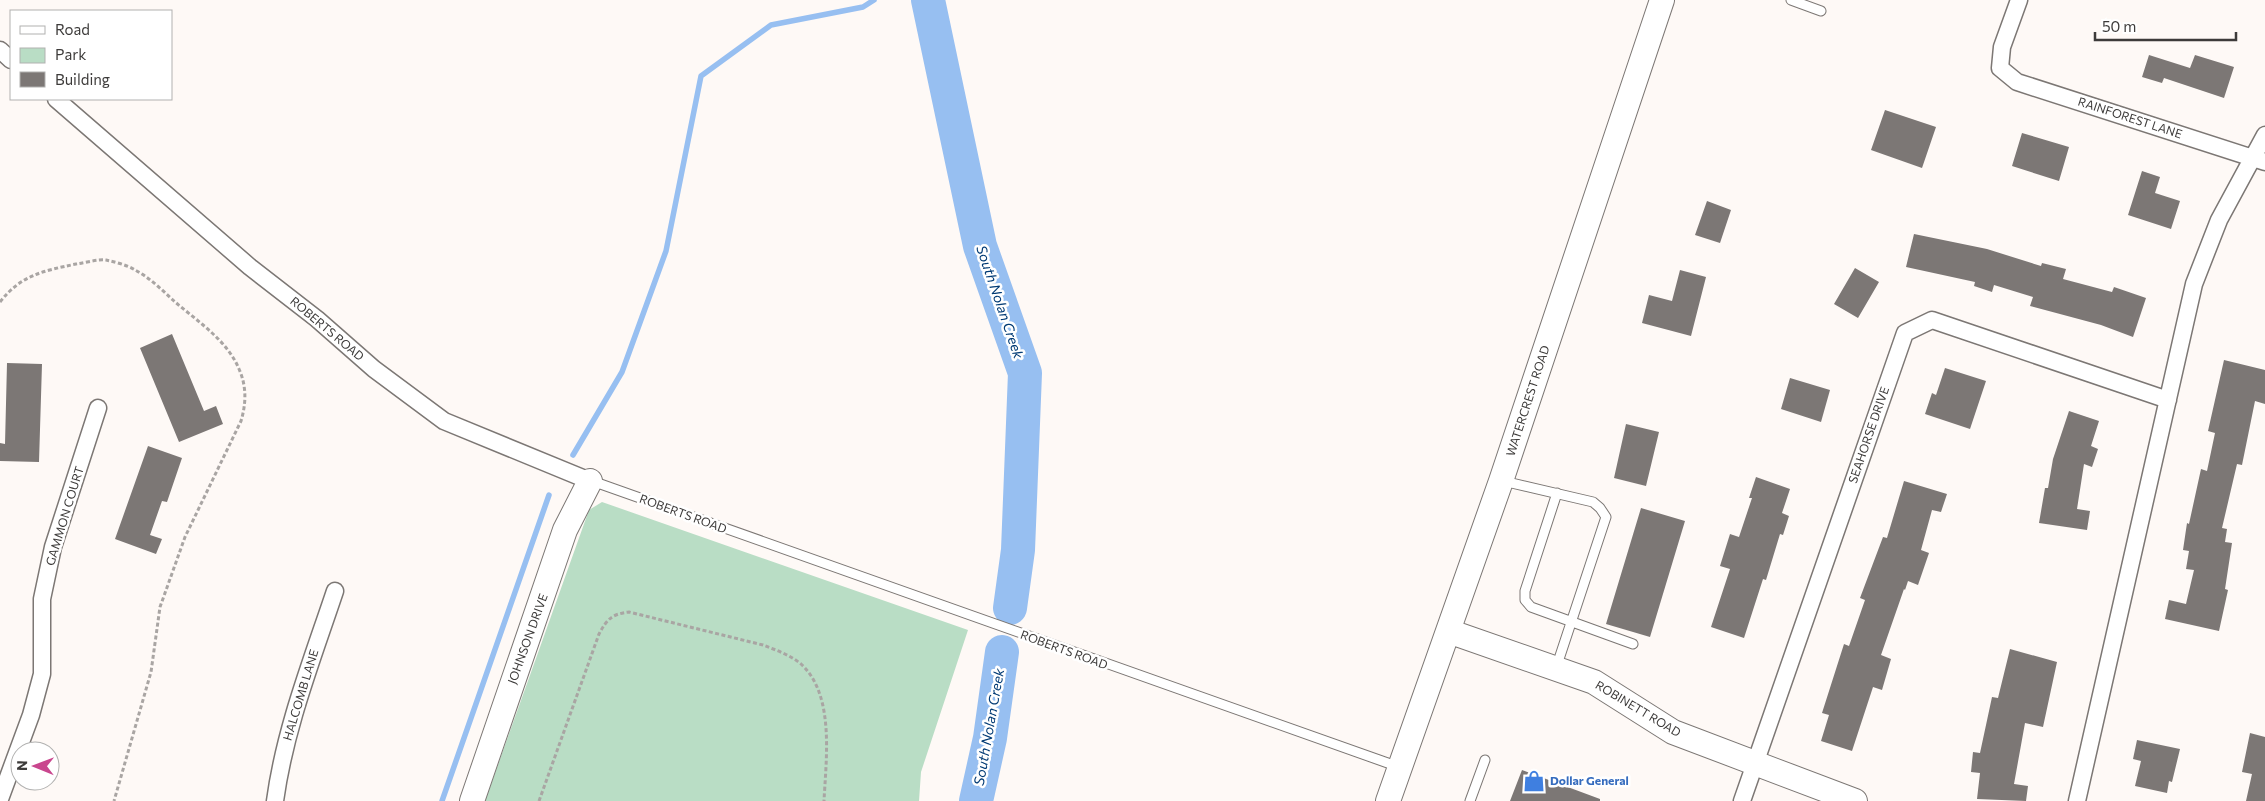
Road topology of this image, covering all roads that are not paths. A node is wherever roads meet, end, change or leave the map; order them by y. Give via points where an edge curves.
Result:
1 (1662, 0) edge
2 (1791, 0) edge
3 (2019, 0) edge
4 (1821, 11) dead end
5 (0, 50) edge
6 (10, 59) edge
7 (57, 100) edge
8 (2265, 135) edge
9 (2259, 160) edge
10 (2168, 400) junction
11 (98, 408) dead end
12 (590, 480) junction
13 (1501, 480) junction
14 (1557, 493) junction
15 (335, 591) dead end
16 (1572, 622) junction
17 (1448, 631) junction
18 (1633, 644) dead end
19 (1556, 669) junction
20 (1485, 760) dead end
21 (1755, 764) junction
22 (1400, 767) junction
23 (0, 799) edge
24 (275, 801) edge
25 (472, 801) edge
26 (1388, 801) edge
27 (1470, 801) edge
28 (1742, 801) edge
29 (1855, 801) edge
30 (2077, 801) edge

1 - 13 street, WATERCREST ROAD
2 - 4 lane
3 - 9 street, RAINFOREST LANE via 2002,47 2000,68 2017,82
5 - 6 street
7 - 12 street, ROBERTS ROAD via 250,267 374,369 444,421
8 - 9 street
9 - 10 street via 2219,220 2194,284
10 - 21 street, SEAHORSE DRIVE via 1932,320 1905,333
10 - 30 street
11 - 23 street, GAMMON COURT via 53,547 42,600 42,674 31,715
12 - 22 lane, ROBERTS ROAD
12 - 25 street, JOHNSON DRIVE via 565,530
13 - 14 lane
13 - 17 street, WATERCREST ROAD
14 - 16 lane via 1525,591 1525,600 1531,607
14 - 16 lane via 1593,502 1606,517
15 - 24 street, HALCOMB LANE via 293,715
16 - 18 lane
16 - 19 lane
17 - 19 street, ROBINETT ROAD
17 - 22 street, WATERCREST ROAD
19 - 21 street, ROBINETT ROAD via 1594,682 1673,732
20 - 27 lane
21 - 28 street, SEAHORSE DRIVE
21 - 29 street, ROBINETT ROAD
22 - 26 street, WATERCREST ROAD

